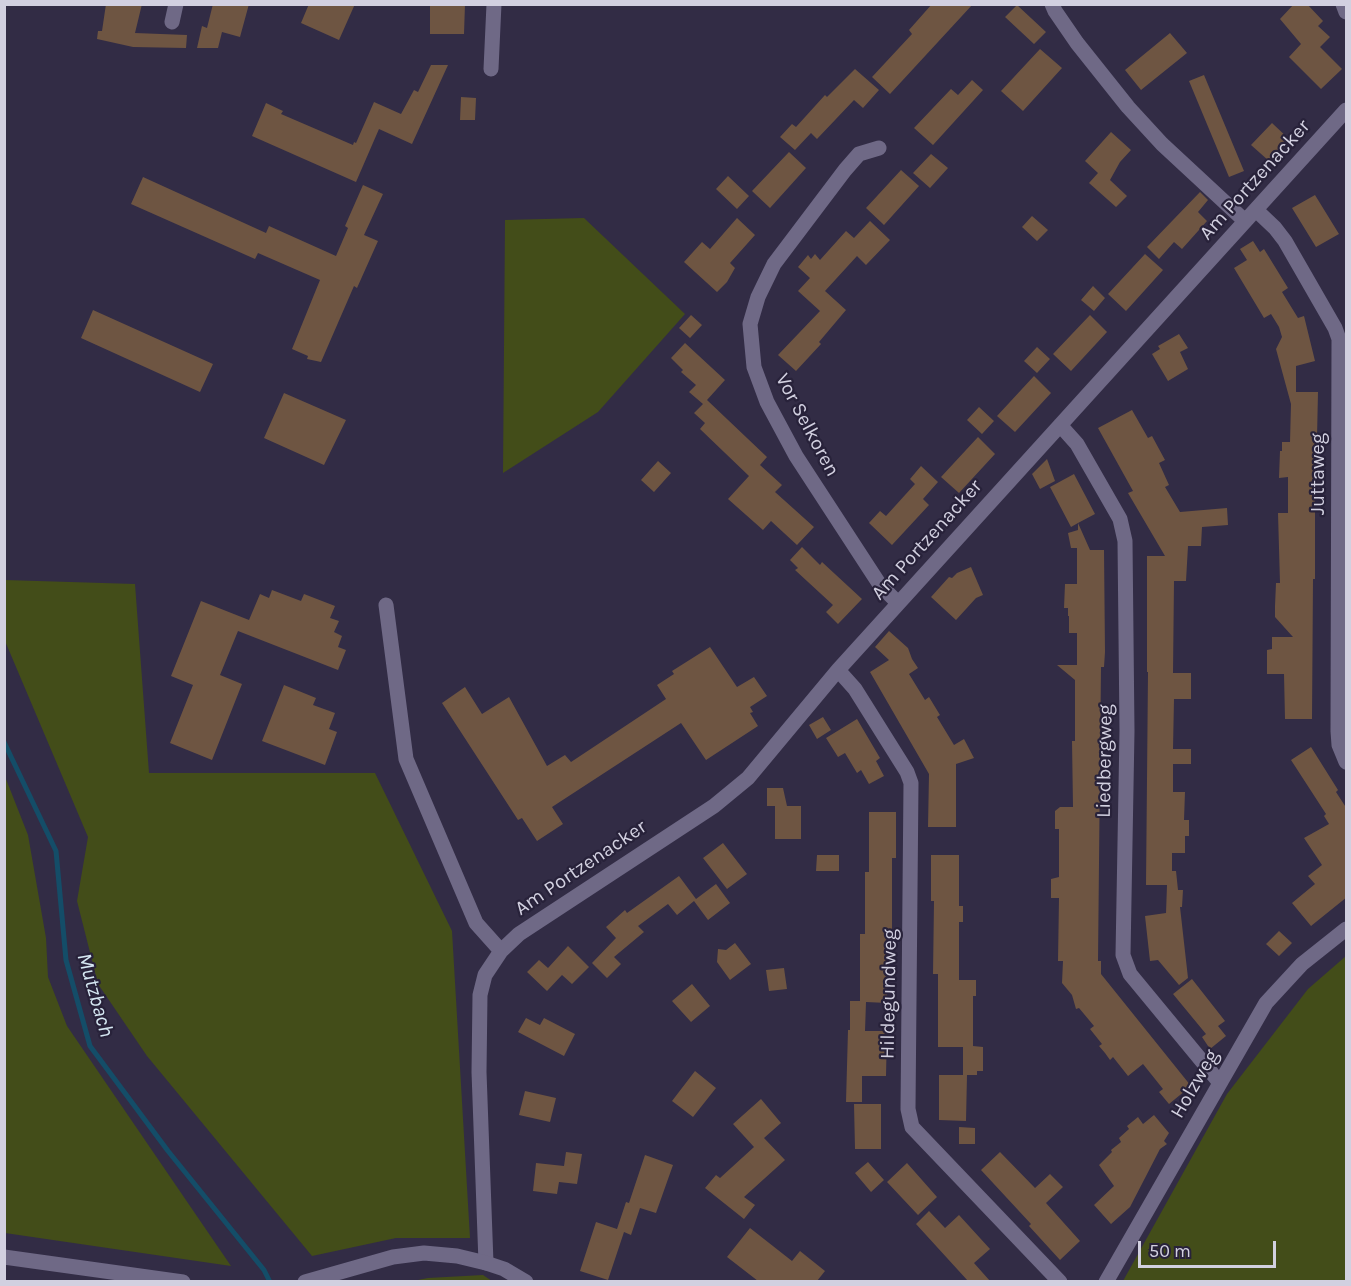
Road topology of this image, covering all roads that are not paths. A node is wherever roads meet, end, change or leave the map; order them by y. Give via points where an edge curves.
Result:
1 (176, 4) edge
2 (494, 4) edge
3 (1052, 4) edge
4 (1343, 4) edge
5 (1347, 12) edge
6 (172, 22) dead end
7 (491, 69) dead end
8 (1347, 110) edge
9 (879, 147) dead end
10 (1251, 215) junction
11 (1060, 425) junction
12 (898, 603) junction
13 (386, 605) dead end
14 (838, 670) junction
15 (1347, 762) edge
16 (1347, 929) edge
17 (501, 951) junction
18 (1220, 1083) junction
19 (4, 1257) edge
20 (486, 1263) junction
21 (183, 1281) edge
22 (304, 1281) edge
23 (526, 1281) edge
24 (1060, 1281) edge
25 (1106, 1281) edge

1 - 6 street
2 - 7 street
3 - 10 street, Juttaweg via 1077,43 1162,144
4 - 5 street
8 - 10 street, Am Portzenacker
9 - 12 street, Vor Selkoren via 859,154 774,264 750,324 754,367 767,402 802,466 880,585
10 - 11 street, Am Portzenacker
10 - 15 street, Juttaweg via 1275,228 1285,241 1339,339 1338,731
11 - 12 street, Am Portzenacker
11 - 18 street, Liedbergweg via 1077,444 1120,519 1125,541 1123,955 1130,974
12 - 14 street, Am Portzenacker
13 - 17 street via 406,759 476,922
14 - 17 street, Am Portzenacker via 733,792 519,934
14 - 24 street, Hildegundweg via 855,689 911,783 908,1109 912,1127
16 - 18 street, Holzweg via 1302,964 1266,1003
17 - 20 street, Am Portzenacker via 485,975 480,995
18 - 25 street, Holzweg
19 - 21 street
20 - 22 street via 424,1253 393,1257
20 - 23 street

